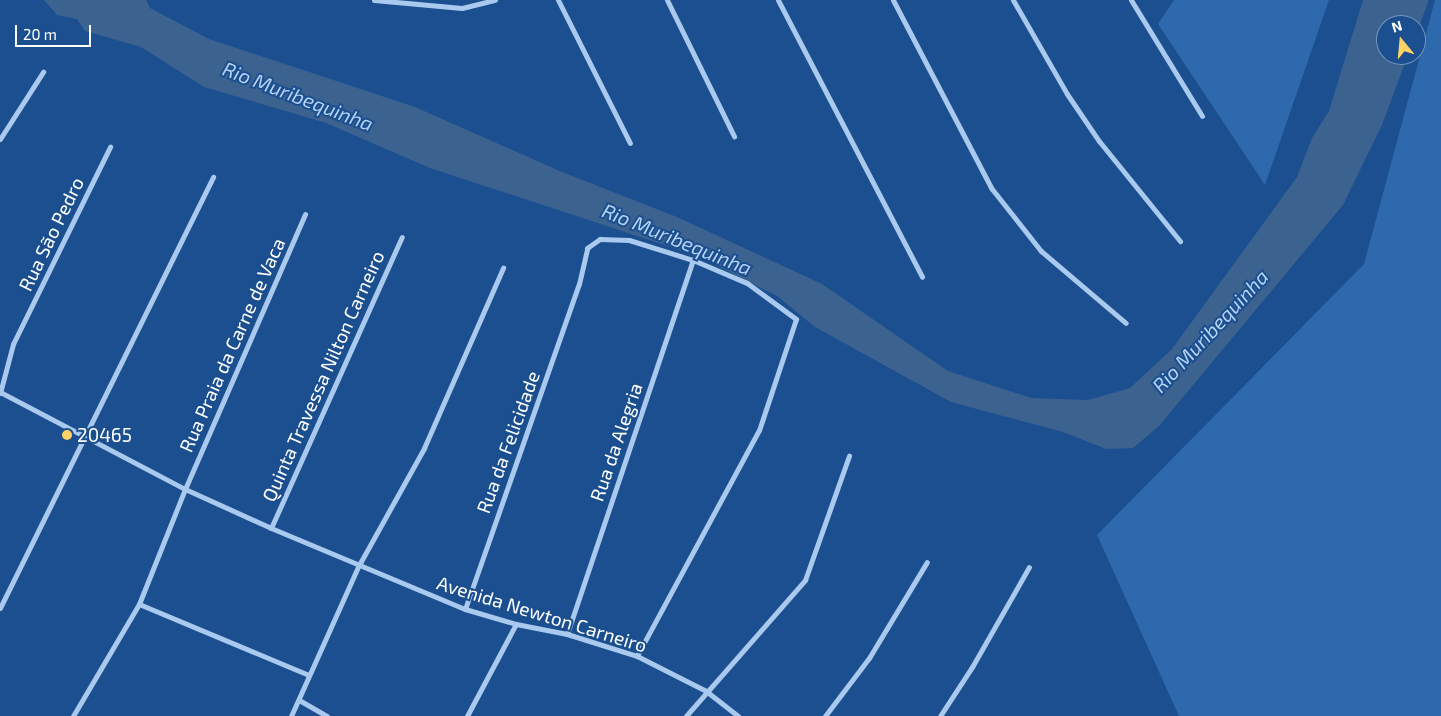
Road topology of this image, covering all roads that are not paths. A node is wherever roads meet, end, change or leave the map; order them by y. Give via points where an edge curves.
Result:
1 (374, 0) edge
2 (495, 0) edge
3 (558, 0) edge
4 (667, 0) edge
5 (778, 0) edge
6 (893, 0) edge
7 (1013, 0) edge
8 (1131, 0) edge
9 (43, 72) dead end
10 (1202, 116) dead end
11 (734, 136) dead end
12 (0, 139) edge
13 (630, 143) dead end
14 (110, 148) dead end
15 (212, 177) dead end
16 (306, 214) dead end
17 (402, 236) dead end
18 (1180, 241) dead end
19 (693, 260) junction
20 (503, 268) dead end
21 (922, 278) dead end
22 (1126, 323) dead end
23 (0, 392) edge
24 (87, 436) junction
25 (849, 456) dead end
26 (185, 489) junction
27 (271, 528) junction
28 (927, 562) dead end
29 (359, 565) junction
30 (1029, 567) dead end
31 (139, 604) junction
32 (0, 608) edge
33 (464, 609) junction
34 (516, 624) junction
35 (567, 634) junction
36 (637, 656) junction
37 (309, 675) junction
38 (706, 691) junction
39 (299, 700) junction
40 (73, 716) edge
41 (291, 716) edge
42 (327, 716) edge
43 (467, 716) edge
44 (686, 716) edge
45 (738, 716) edge
46 (825, 716) edge
47 (940, 716) edge

1 - 2 street via 462,8
3 - 13 street
4 - 11 street
5 - 21 street
6 - 22 street via 992,190 1041,251
7 - 18 street via 1067,94 1099,141
8 - 10 street
9 - 12 street
14 - 23 street, Rua São Pedro via 13,344
15 - 24 street
16 - 26 street, Rua Praia da Carne de Vaca
17 - 27 street, Quinta Travessa Nilton Carneiro
19 - 33 street, Rua da Felicidade via 629,240 600,239 587,248 579,284
19 - 35 street, Rua da Alegria
19 - 36 street, Rua da Felicidade via 747,283 796,319 759,430
20 - 29 street via 424,448
23 - 24 street
24 - 26 street
24 - 32 street
25 - 38 street via 805,580
26 - 27 street, Avenida Newton Carneiro
26 - 31 street, Rua Praia da Carne de Vaca
27 - 29 street, Avenida Newton Carneiro
28 - 46 street via 868,658
29 - 33 street, Avenida Newton Carneiro
29 - 37 street
30 - 47 street
31 - 37 street
31 - 40 street, Rua Praia da Carne de Vaca
33 - 34 street, Avenida Newton Carneiro
34 - 35 street, Avenida Newton Carneiro
34 - 43 street
35 - 36 street, Avenida Newton Carneiro
36 - 38 street, Avenida Newton Carneiro
37 - 39 street
38 - 44 street
38 - 45 street, Avenida Newton Carneiro
39 - 41 street
39 - 42 street

